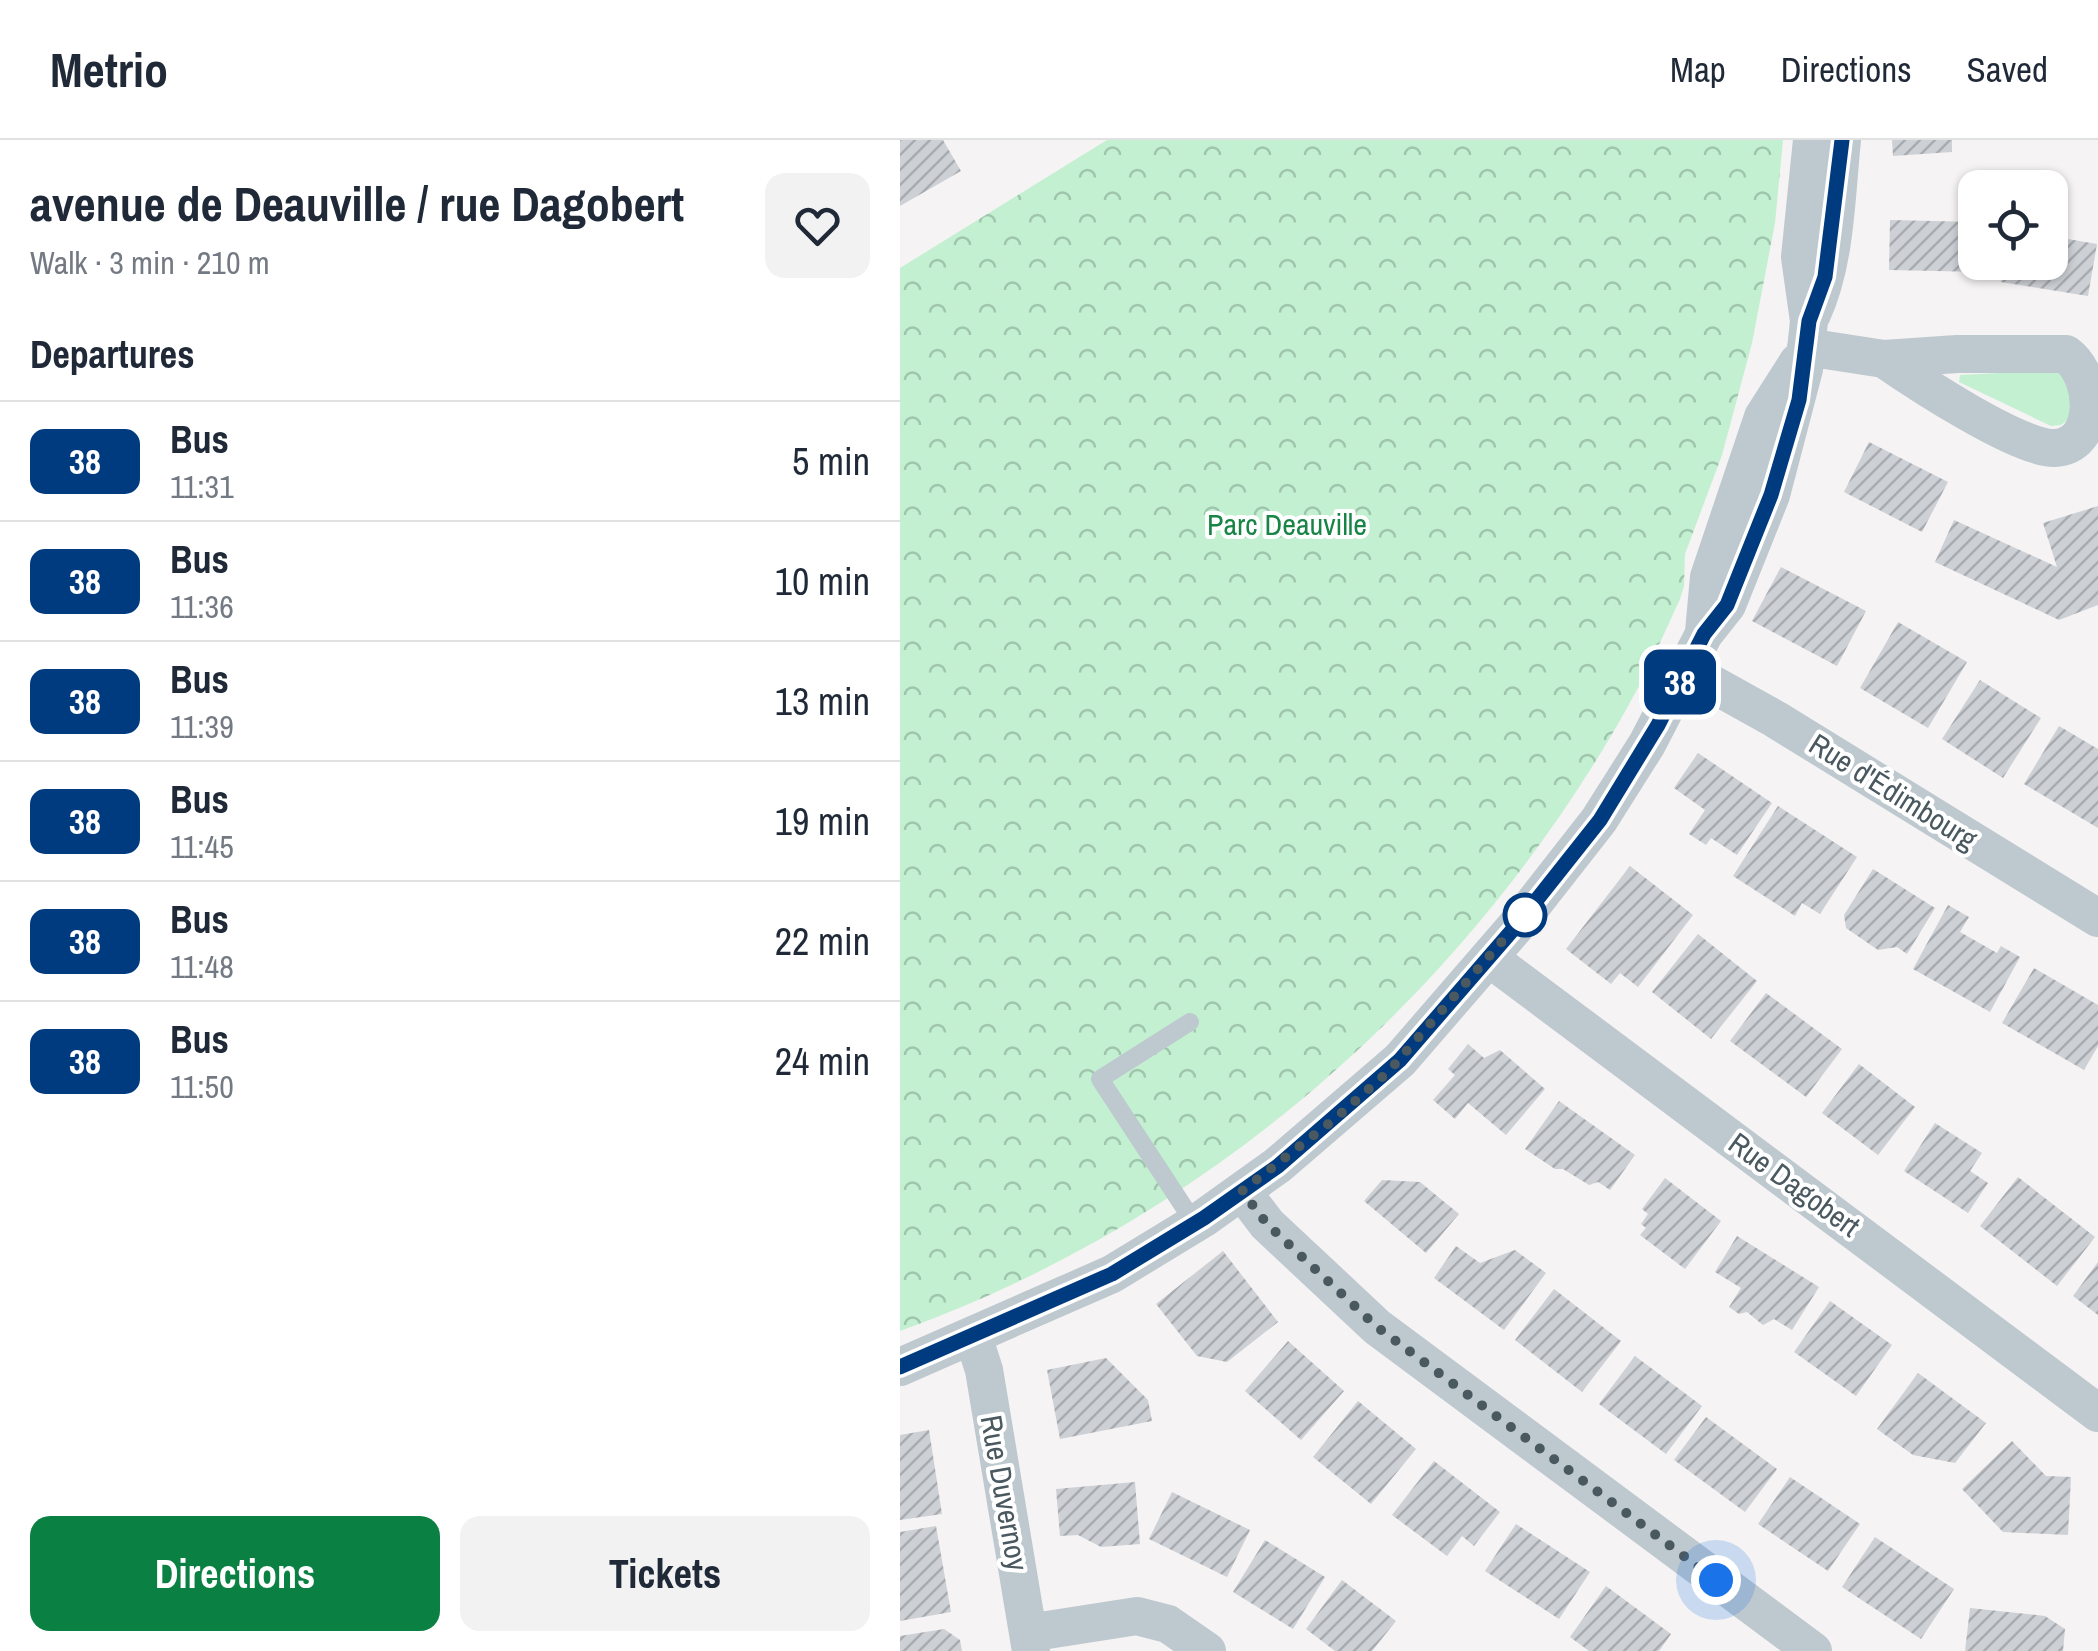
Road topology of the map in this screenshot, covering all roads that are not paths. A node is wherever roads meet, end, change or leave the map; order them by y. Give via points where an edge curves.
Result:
1 (1812, 140) edge
2 (1842, 140) edge
3 (1808, 334) junction
4 (1884, 359) junction
5 (1686, 670) junction
6 (2098, 918) edge
7 (1490, 958) junction
8 (1190, 1022) dead end
9 (1242, 1191) junction
10 (1194, 1224) junction
11 (972, 1336) junction
12 (900, 1367) edge
13 (2098, 1413) edge
14 (1030, 1642) edge
15 (1207, 1651) edge
16 (1813, 1651) edge

1 - 3 street via 1800,257
2 - 3 street via 1825,277
3 - 4 street
3 - 5 street via 1799,400 1771,495 1732,594
4 - 4 street via 1948,401 2039,446 2068,445 2095,415 2093,378 2066,354
5 - 6 street, Rue d'Édimbourg
5 - 7 street via 1606,812
7 - 9 street via 1389,1071
7 - 13 street, Rue Dagobert
8 - 10 lane via 1100,1079
9 - 10 street
9 - 16 street via 1267,1224 1377,1327
10 - 11 street via 1112,1274
11 - 12 street
11 - 14 street, Rue Duvernoy via 984,1370
14 - 15 street via 1137,1616 1168,1624

